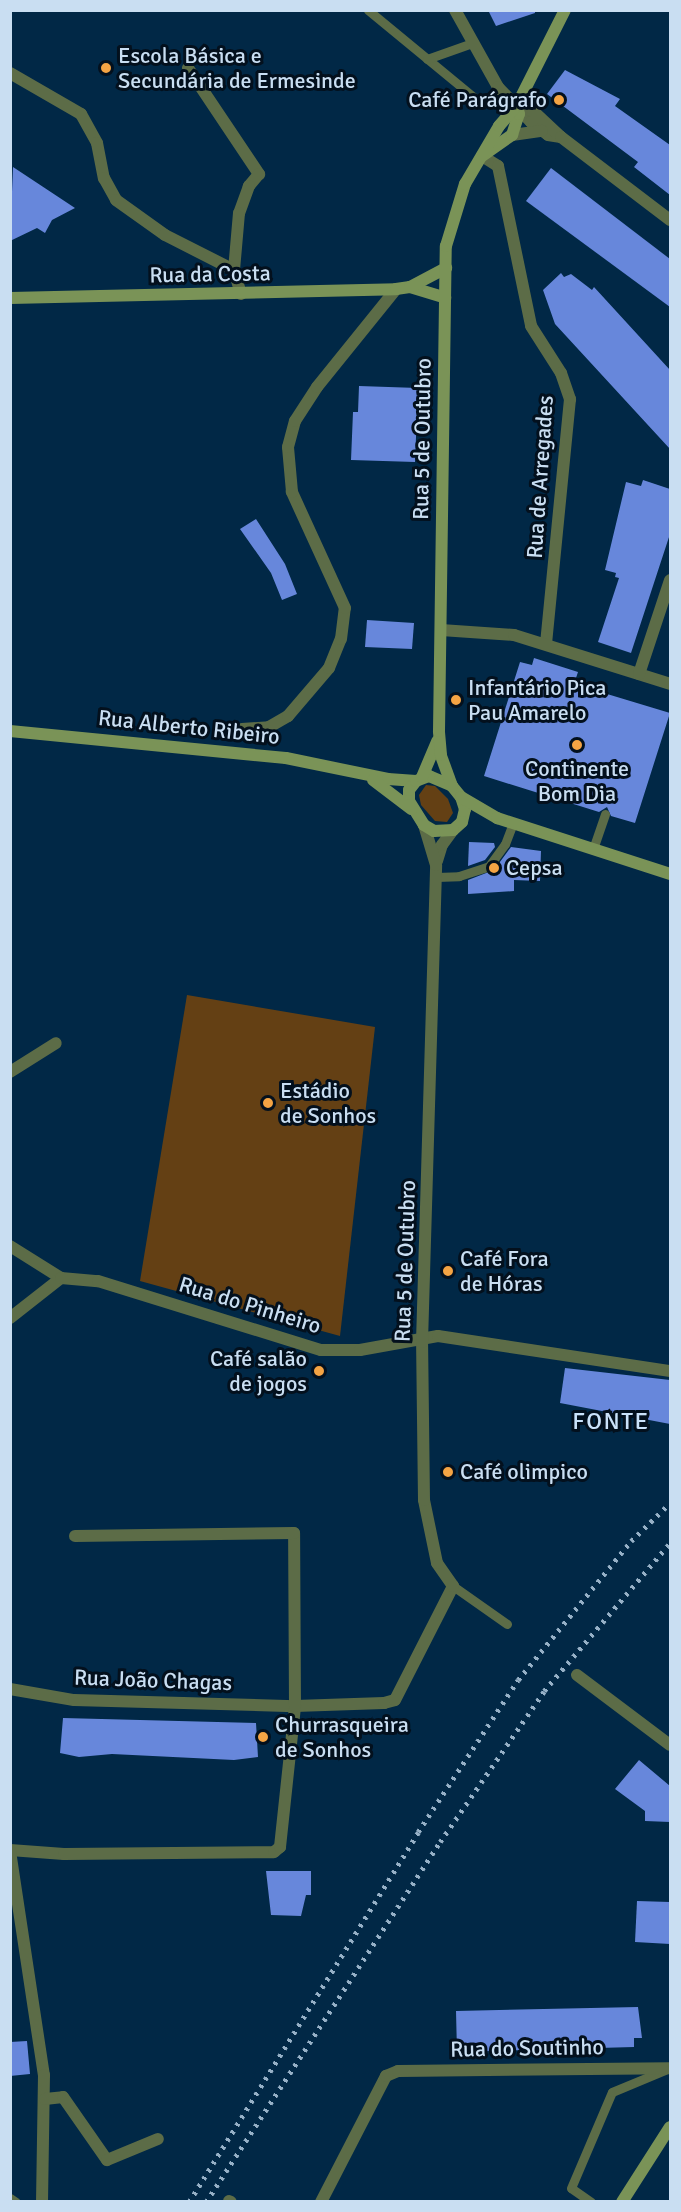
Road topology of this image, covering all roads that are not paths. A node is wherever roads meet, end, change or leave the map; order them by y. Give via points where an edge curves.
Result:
1 (368, 10) edge
2 (455, 10) edge
3 (565, 10) edge
4 (472, 43) junction
5 (427, 59) junction
6 (188, 68) dead end
7 (10, 73) edge
8 (482, 104) dead end
9 (517, 105) junction
10 (542, 131) junction
11 (512, 135) junction
12 (561, 137) junction
13 (483, 156) junction
14 (670, 220) edge
15 (446, 268) junction
16 (234, 270) junction
17 (410, 287) junction
18 (396, 289) junction
19 (241, 294) junction
20 (445, 298) junction
21 (11, 299) edge
22 (670, 580) edge
23 (441, 630) junction
24 (546, 644) junction
25 (639, 674) junction
26 (670, 684) edge
27 (242, 729) dead end
28 (10, 731) edge
29 (439, 731) junction
30 (361, 774) junction
31 (419, 779) junction
32 (452, 786) junction
33 (461, 797) junction
34 (415, 813) junction
35 (606, 814) dead end
36 (497, 818) junction
37 (513, 823) junction
38 (424, 825) junction
39 (458, 826) junction
40 (593, 849) junction
41 (436, 871) junction
42 (670, 874) edge
43 (56, 1043) dead end
44 (10, 1072) edge
45 (10, 1246) edge
46 (62, 1278) junction
47 (10, 1318) edge
48 (422, 1342) junction
49 (670, 1371) edge
50 (75, 1536) dead end
51 (453, 1586) junction
52 (507, 1624) dead end
53 (577, 1675) dead end
54 (10, 1689) edge
55 (295, 1706) junction
56 (670, 1745) edge
57 (10, 1850) edge
58 (670, 2068) edge
59 (45, 2098) junction
60 (670, 2127) edge
61 (158, 2139) dead end
62 (10, 2198) edge
63 (16, 2202) edge
64 (42, 2202) edge
65 (321, 2202) edge
66 (591, 2202) edge
67 (622, 2202) edge

1 - 5 lane
2 - 4 street
3 - 9 main road, Rua 5 de Outubro
4 - 5 lane
4 - 9 street via 492,78
5 - 8 lane
6 - 16 street via 259,174 249,186 239,213
7 - 16 street via 81,114 97,143 104,178 116,200 165,235
9 - 10 street via 523,116
9 - 11 main road, Rua 5 de Outubro via 519,114
9 - 12 street via 533,111
9 - 13 main road, Rua 5 de Outubro via 499,126
10 - 11 street
10 - 12 street
11 - 13 main road, Rua 5 de Outubro
12 - 14 street
13 - 15 main road, Rua 5 de Outubro via 465,184 454,213
13 - 24 street, Rua de Arregades via 498,166 531,326 561,373 570,399
15 - 17 main road, Rua da Costa
15 - 20 main road, Rua 5 de Outubro
16 - 19 street
17 - 18 main road, Rua da Costa
17 - 20 main road, Rua da Costa
18 - 19 main road, Rua da Costa
18 - 27 street via 317,387 295,422 288,447 292,492 345,608 341,639 329,668 288,716 269,728
19 - 21 main road, Rua da Costa
20 - 23 main road, Rua 5 de Outubro
22 - 25 street
23 - 24 street via 514,636
23 - 29 main road, Rua 5 de Outubro
24 - 25 street
25 - 26 street
28 - 30 main road, Rua Alberto Ribeiro via 286,758
29 - 31 main road, Rua 5 de Outubro via 431,762
29 - 32 main road, Rua 5 de Outubro via 443,765
30 - 31 main road, Rua Alberto Ribeiro
30 - 34 main road, Rua Alberto Ribeiro via 395,794
31 - 32 main road via 440,778
31 - 34 main road via 409,790
32 - 33 main road
33 - 36 main road
33 - 39 main road via 465,809
34 - 38 main road
35 - 40 lane
36 - 37 main road
36 - 39 main road
37 - 40 main road
37 - 41 lane via 505,844 489,866 459,876
38 - 39 main road via 434,831
38 - 41 street, Rua 5 de Outubro
39 - 41 street, Rua 5 de Outubro via 442,845
40 - 42 main road
41 - 48 street, Rua 5 de Outubro
43 - 44 street
45 - 46 street
46 - 47 street
46 - 48 street, Rua do Pinheiro via 98,1281 321,1350 360,1350
48 - 49 street, Rua do Pinheiro via 438,1336
48 - 51 street, Rua 5 de Outubro via 424,1500 437,1563
50 - 55 street via 294,1533
51 - 52 lane, Rua 5 de Outubro
51 - 55 street, Rua João Chagas via 395,1700
53 - 56 street
54 - 55 street, Rua João Chagas via 74,1700
55 - 57 street via 280,1847 274,1852 64,1854
57 - 59 street
58 - 65 street, Rua do Soutinho via 398,2071 386,2076
58 - 66 lane via 612,2092 571,2188
59 - 61 street via 63,2097 107,2160
59 - 64 street
60 - 67 main road
62 - 63 lane

